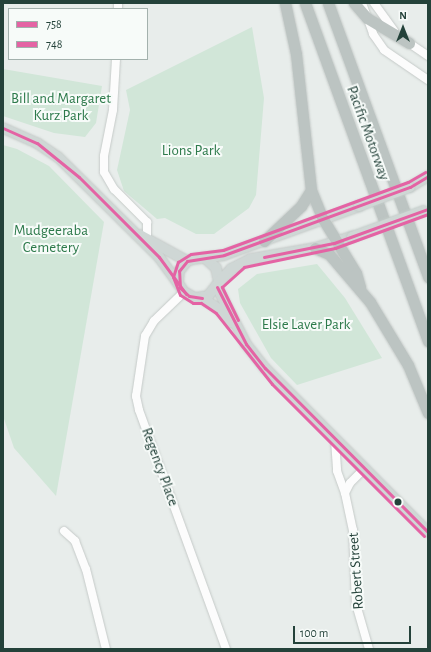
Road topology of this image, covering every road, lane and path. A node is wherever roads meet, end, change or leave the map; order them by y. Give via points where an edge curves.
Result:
1 (285, 3) edge
2 (305, 3) edge
3 (328, 3) edge
4 (354, 3) edge
5 (362, 3) edge
6 (374, 3) edge
7 (367, 18) junction
8 (409, 43) junction
9 (428, 56) edge
10 (116, 60) edge
11 (428, 80) edge
12 (3, 128) edge
13 (428, 176) edge
14 (311, 190) junction
15 (426, 210) edge
16 (323, 219) junction
17 (133, 231) junction
18 (147, 238) junction
19 (264, 241) junction
20 (338, 242) junction
21 (316, 248) junction
22 (205, 258) junction
23 (187, 261) junction
24 (428, 277) edge
25 (178, 283) junction
26 (218, 284) junction
27 (360, 287) junction
28 (184, 292) junction
29 (202, 298) junction
30 (240, 334) junction
31 (428, 341) edge
32 (428, 413) edge
33 (335, 440) junction
34 (364, 469) junction
35 (345, 493) junction
36 (64, 531) dead end
37 (428, 532) edge
38 (106, 649) edge
39 (226, 649) edge
40 (368, 649) edge

1 - 14 highway via 296,54
2 - 31 highway, Pacific Motorway
3 - 24 highway, Pacific Motorway
4 - 7 highway
5 - 7 street
6 - 8 street via 390,27
7 - 8 highway
7 - 11 street via 384,50
8 - 9 street
10 - 18 street via 113,110 104,156 104,172 114,189 147,222
12 - 17 main road via 37,143 58,157
13 - 16 main road, bridge via 410,187
14 - 16 highway
14 - 19 highway via 301,206
15 - 20 main road, bridge
16 - 19 main road
16 - 20 highway
17 - 18 main road
17 - 25 main road via 159,257
18 - 23 main road
19 - 22 main road via 224,255
20 - 21 main road
20 - 27 highway via 356,273
21 - 26 main road via 251,259 231,269
21 - 27 highway via 328,253 344,274
22 - 23 main road
22 - 26 main road via 216,268
23 - 25 main road via 179,271
25 - 28 main road
26 - 29 main road
26 - 30 main road
27 - 32 highway via 399,348
28 - 29 main road via 195,298
28 - 39 street, Regency Place via 154,320 145,336 136,396
29 - 30 main road via 219,309
30 - 33 main road via 265,368
33 - 34 main road
33 - 35 street, Robert Street via 337,471
34 - 35 street via 350,483
34 - 37 main road
35 - 40 street, Robert Street via 353,530 356,604
36 - 38 street via 75,541 86,569

